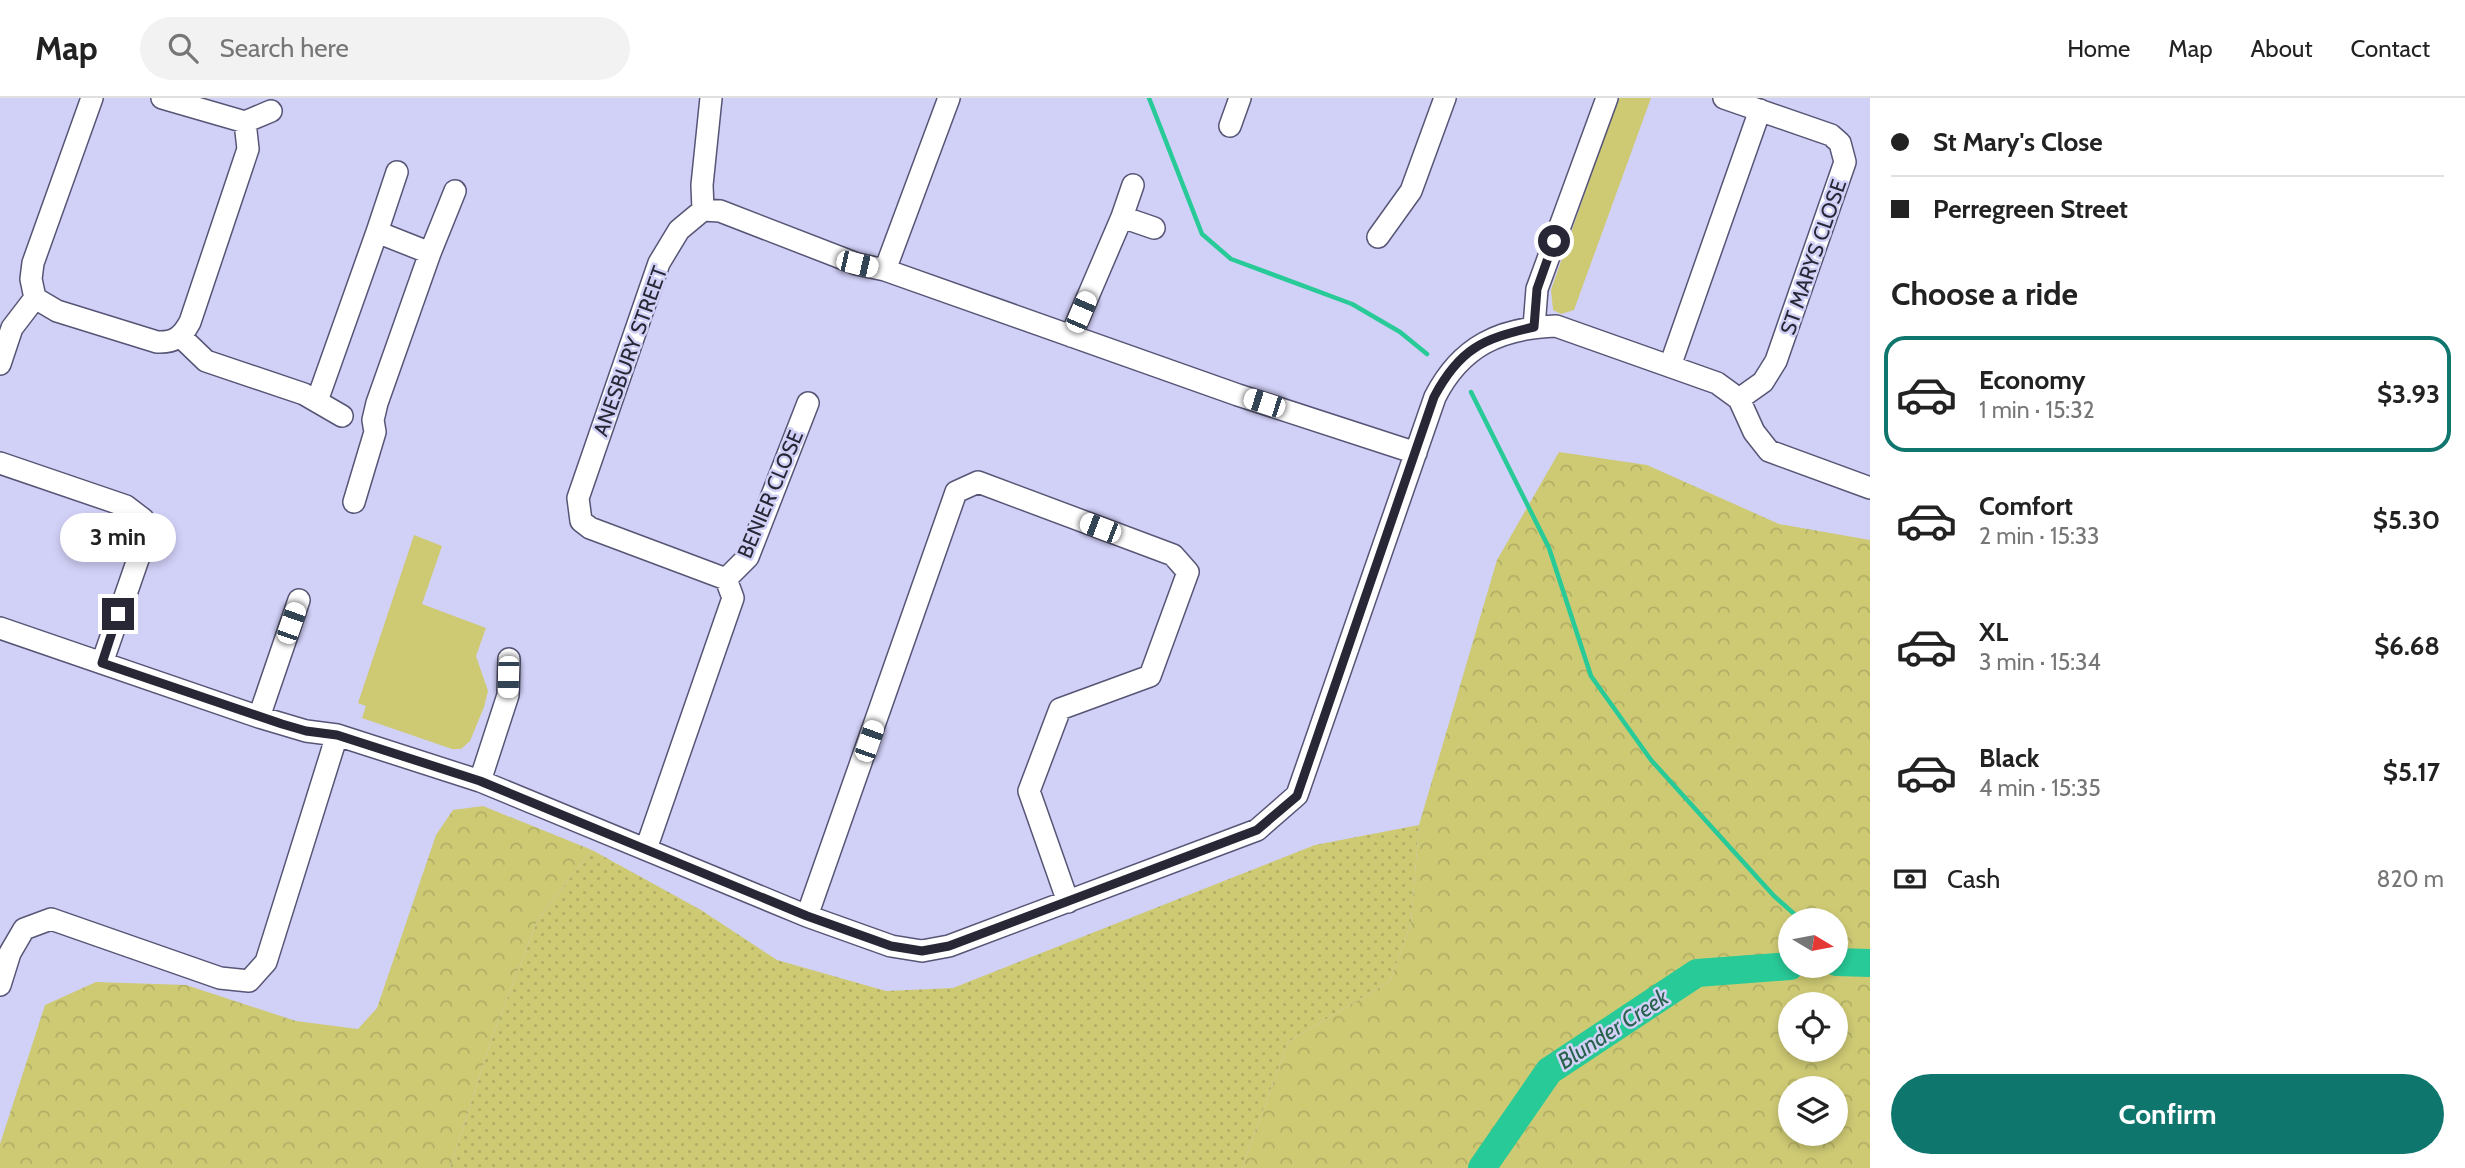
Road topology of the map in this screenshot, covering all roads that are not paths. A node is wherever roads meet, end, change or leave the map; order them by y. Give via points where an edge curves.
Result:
1 (92, 98) edge
2 (162, 98) edge
3 (710, 98) edge
4 (949, 98) edge
5 (1240, 98) edge
6 (1445, 98) edge
7 (1606, 98) edge
8 (1724, 98) edge
9 (1760, 110) junction
10 (271, 111) dead end
11 (245, 122) junction
12 (1230, 126) dead end
13 (397, 172) dead end
14 (1133, 185) dead end
15 (455, 191) dead end
16 (703, 210) junction
17 (1122, 217) junction
18 (1154, 228) dead end
19 (377, 232) junction
20 (1378, 237) dead end
21 (430, 253) junction
22 (885, 270) junction
23 (35, 298) junction
24 (1534, 327) junction
25 (1071, 336) junction
26 (180, 337) junction
27 (0, 364) edge
28 (1670, 366) junction
29 (1739, 399) junction
30 (317, 401) junction
31 (808, 403) dead end
32 (342, 416) dead end
33 (1416, 453) junction
34 (0, 463) edge
35 (1870, 488) edge
36 (354, 502) dead end
37 (726, 579) junction
38 (299, 600) dead end
39 (0, 628) edge
40 (509, 659) dead end
41 (102, 663) junction
42 (259, 716) junction
43 (337, 735) junction
44 (480, 781) junction
45 (646, 849) junction
46 (1068, 902) junction
47 (807, 916) junction
48 (0, 985) edge

1 - 23 street via 33,263
2 - 11 street
3 - 16 street
4 - 22 street
5 - 12 street
6 - 20 street via 1411,191
7 - 24 street via 1537,289
8 - 9 street, ST MARYS CLOSE
9 - 28 street
9 - 29 street, ST MARYS CLOSE via 1831,135 1840,143 1845,162 1776,361 1763,382
10 - 11 street
11 - 26 street via 248,149 190,322
13 - 19 street
14 - 17 street
15 - 21 street
16 - 22 street via 720,211 857,264
16 - 37 street, ANESBURY STREET via 679,230 659,263 577,510 590,528
17 - 18 street
17 - 25 street
19 - 21 street
19 - 30 street
21 - 36 street via 377,403 375,432
22 - 25 street
23 - 26 street via 57,311 157,342
23 - 27 street via 12,328
24 - 28 street via 1572,330
24 - 33 street via 1487,339 1465,355 1434,397
25 - 33 street
26 - 30 street via 206,361
28 - 29 street via 1717,383
29 - 35 street via 1754,432 1769,450
30 - 32 street
31 - 37 street, BENIER CLOSE via 748,558
33 - 46 street via 1297,796 1257,830
34 - 41 street via 126,506 143,519 144,542
37 - 45 street via 733,598
38 - 42 street
39 - 41 street
40 - 44 street via 508,695
41 - 42 street
42 - 43 street
43 - 44 street
43 - 48 street via 266,962 249,981 219,978 51,919 24,929
44 - 45 street
45 - 47 street
46 - 47 street via 949,946 922,951 891,946
46 - 47 street via 1030,792 1034,780 1060,709 1150,676 1188,572 1173,555 978,482 956,492

